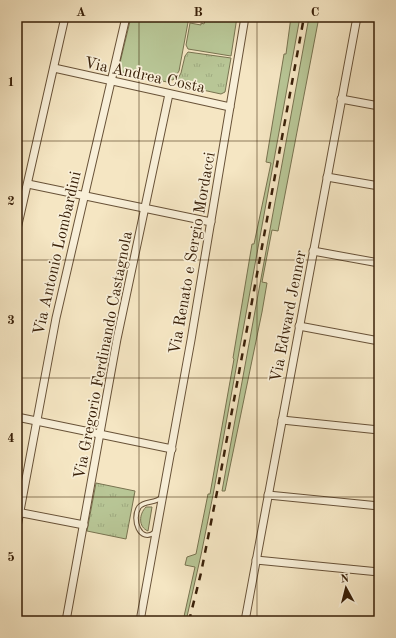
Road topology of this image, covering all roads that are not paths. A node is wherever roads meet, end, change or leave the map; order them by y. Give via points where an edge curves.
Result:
1 (65, 17) edge
2 (126, 17) edge
3 (245, 17) edge
4 (357, 17) edge
5 (54, 68) junction
6 (110, 81) junction
7 (169, 94) junction
8 (341, 99) junction
9 (379, 106) edge
10 (230, 107) junction
11 (327, 177) junction
12 (28, 184) junction
13 (379, 186) edge
14 (83, 196) junction
15 (145, 208) junction
16 (211, 222) junction
17 (17, 229) edge
18 (313, 250) junction
19 (379, 263) edge
20 (299, 326) junction
21 (379, 341) edge
22 (17, 417) edge
23 (282, 420) junction
24 (36, 421) junction
25 (379, 430) edge
26 (101, 434) junction
27 (172, 448) junction
28 (164, 493) junction
29 (268, 495) junction
30 (379, 506) edge
31 (18, 512) edge
32 (84, 525) junction
33 (158, 525) junction
34 (17, 527) edge
35 (256, 560) junction
36 (379, 572) edge
37 (66, 621) edge
38 (140, 621) edge
39 (245, 621) edge

1 - 5 street
2 - 6 street, Via Antonio Lombardini
3 - 10 street, Via Renato e Sergio Mordacci
4 - 8 street, Via Edward Jenner
5 - 6 street, Via Andrea Costa
5 - 12 street
6 - 7 street, Via Andrea Costa
6 - 14 street, Via Antonio Lombardini
7 - 10 street, Via Andrea Costa
7 - 15 street, Via Gregorio Ferdinando Castagnola
8 - 9 street
8 - 11 street, Via Edward Jenner
10 - 16 street, Via Renato e Sergio Mordacci
11 - 13 street
11 - 18 street, Via Edward Jenner
12 - 14 street
12 - 17 street
14 - 15 street
14 - 24 street, Via Antonio Lombardini
15 - 16 street
15 - 26 street, Via Gregorio Ferdinando Castagnola
16 - 27 street, Via Renato e Sergio Mordacci
18 - 19 street
18 - 20 street, Via Edward Jenner
20 - 21 street
20 - 23 street, Via Edward Jenner
22 - 24 street
23 - 25 street
23 - 29 street, Via Edward Jenner
24 - 26 street
24 - 31 street, Via Antonio Lombardini
26 - 27 street
26 - 32 street, Via Gregorio Ferdinando Castagnola
27 - 28 street, Via Renato e Sergio Mordacci
28 - 33 street, Via Renato e Sergio Mordacci
28 - 33 lane via 158,501 143,504 137,513 136,526 141,532 153,533
29 - 30 street
29 - 35 street, Via Edward Jenner
31 - 32 street
31 - 34 street, Via Antonio Lombardini
32 - 37 street, Via Gregorio Ferdinando Castagnola
33 - 38 street, Via Renato e Sergio Mordacci
35 - 36 street
35 - 39 street, Via Edward Jenner

